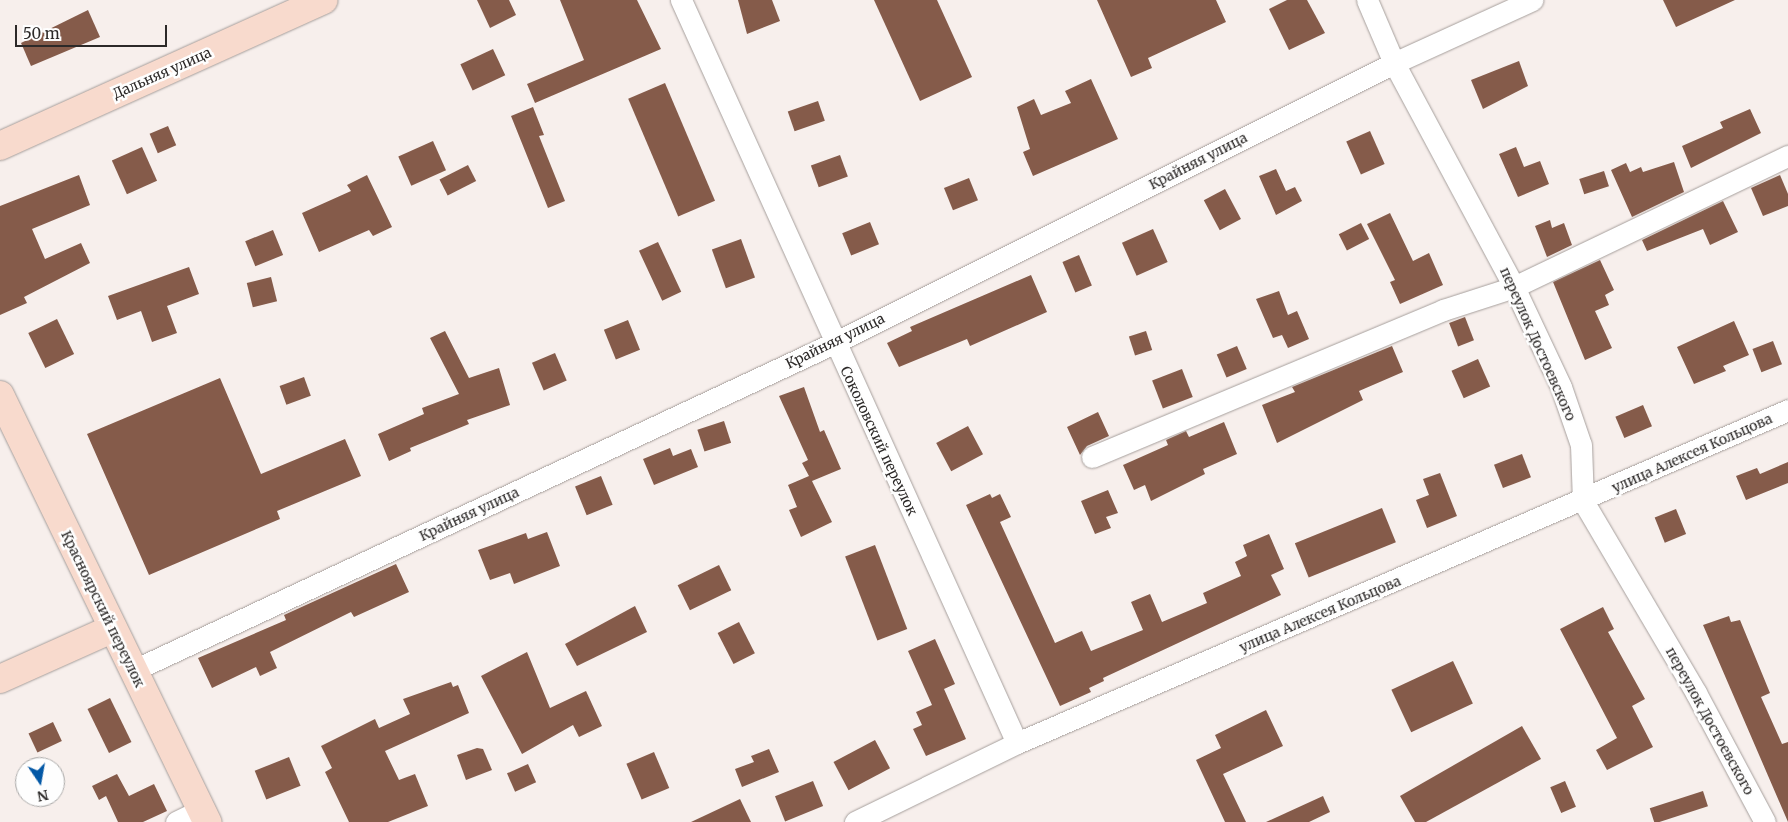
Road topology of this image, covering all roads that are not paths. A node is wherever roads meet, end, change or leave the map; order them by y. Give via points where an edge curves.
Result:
1 (324, 0) edge
2 (681, 0) edge
3 (1367, 0) edge
4 (1532, 0) edge
5 (1394, 64) junction
6 (0, 146) edge
7 (1788, 156) edge
8 (1514, 287) junction
9 (834, 343) junction
10 (0, 395) edge
11 (1788, 410) edge
12 (1092, 457) dead end
13 (1583, 501) junction
14 (112, 629) junction
15 (132, 671) junction
16 (0, 679) edge
17 (1017, 743) junction
18 (204, 816) edge
19 (176, 822) edge
20 (855, 822) edge
21 (1765, 822) edge

1 - 6 main road, Дальняя улица
2 - 9 street, Соколовский переулок
3 - 5 street, переулок Достоевского
4 - 5 street, Крайняя улица
5 - 8 street, переулок Достоевского
5 - 9 street, Крайняя улица
7 - 8 street
8 - 12 street via 1443,310
8 - 13 street, переулок Достоевского via 1575,424 1584,466
9 - 15 street, Крайняя улица
9 - 17 street, Соколовский переулок
10 - 14 main road, Красноярский переулок
11 - 13 street, улица Алексея Кольцова
13 - 17 street, улица Алексея Кольцова
13 - 21 street, переулок Достоевского via 1696,693
14 - 15 main road, Красноярский переулок
14 - 16 main road
15 - 18 main road, Красноярский переулок
17 - 20 street, улица Алексея Кольцова
18 - 19 street

